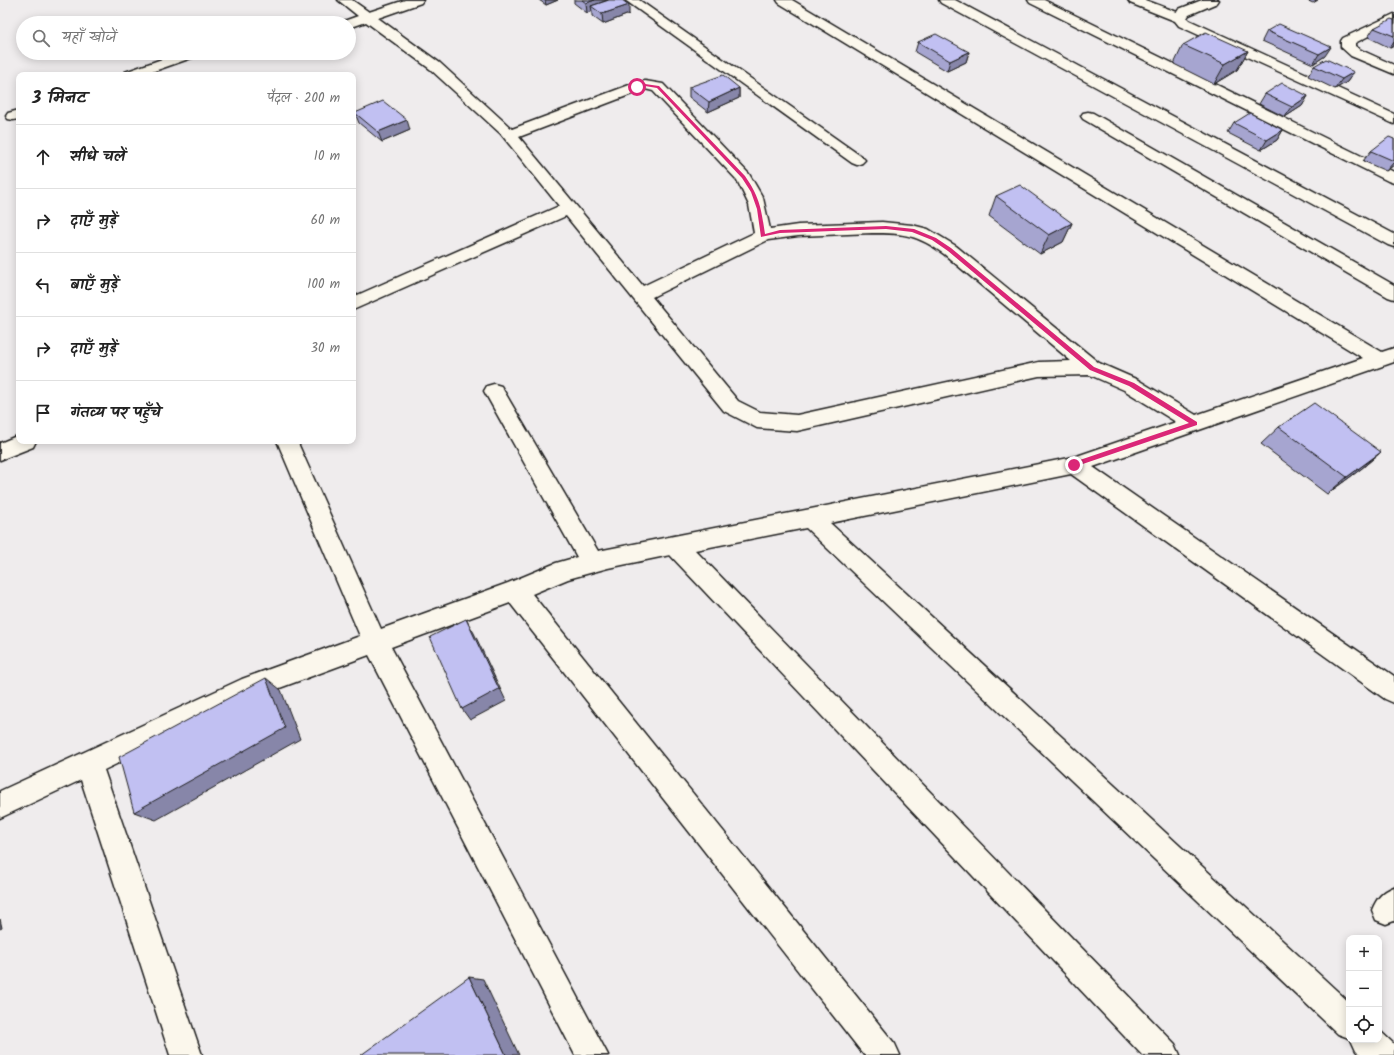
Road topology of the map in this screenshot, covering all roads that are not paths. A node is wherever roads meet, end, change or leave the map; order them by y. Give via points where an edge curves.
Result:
1 (344, 0) edge
2 (631, 0) edge
3 (783, 0) edge
4 (945, 0) edge
5 (1034, 0) edge
6 (1134, 0) edge
7 (1213, 0) edge
8 (410, 1) edge
9 (369, 18) junction
10 (1180, 18) junction
11 (1394, 18) edge
12 (356, 22) edge
13 (172, 60) edge
14 (1394, 70) edge
15 (138, 72) edge
16 (1088, 116) dead end
17 (1394, 120) edge
18 (509, 135) junction
19 (857, 160) dead end
20 (1394, 178) edge
21 (569, 208) junction
22 (763, 236) junction
23 (1394, 241) edge
24 (1394, 293) edge
25 (640, 295) junction
26 (356, 303) edge
27 (1387, 358) edge
28 (1092, 368) junction
29 (494, 391) dead end
30 (1195, 424) junction
31 (19, 444) edge
32 (287, 444) edge
33 (0, 452) edge
34 (1074, 465) junction
35 (810, 518) junction
36 (675, 545) junction
37 (592, 562) junction
38 (515, 591) junction
39 (375, 642) junction
40 (1394, 691) edge
41 (89, 764) junction
42 (0, 805) edge
43 (1346, 1020) edge
44 (1370, 1043) edge
45 (186, 1055) edge
46 (592, 1055) edge
47 (884, 1055) edge
48 (1164, 1055) edge
49 (1383, 1055) edge

1 - 9 street
2 - 19 street
3 - 27 street
4 - 23 street
5 - 20 street
6 - 10 street
7 - 10 street via 1184,12
8 - 9 street
9 - 12 street
9 - 18 street via 435,66
10 - 17 street via 1184,23
11 - 14 street via 1348,41 1348,47 1356,53
13 - 15 street
16 - 24 street
18 - 21 street
18 - 22 street via 637,87 658,87 744,177 754,192
21 - 25 street
21 - 26 street
22 - 25 street
22 - 28 street via 780,232 886,227 912,230 934,239 950,250
25 - 28 street via 731,406 757,420 797,423 1040,369
27 - 30 street
28 - 30 street via 1132,385
29 - 37 street
30 - 34 street
31 - 33 street
32 - 39 street
34 - 35 street
34 - 40 street
35 - 36 street
35 - 43 street
36 - 37 street
36 - 48 street
37 - 38 street via 564,570
38 - 39 street
38 - 47 street
39 - 41 street via 251,687
39 - 46 street
41 - 42 street
41 - 45 street
44 - 49 street

